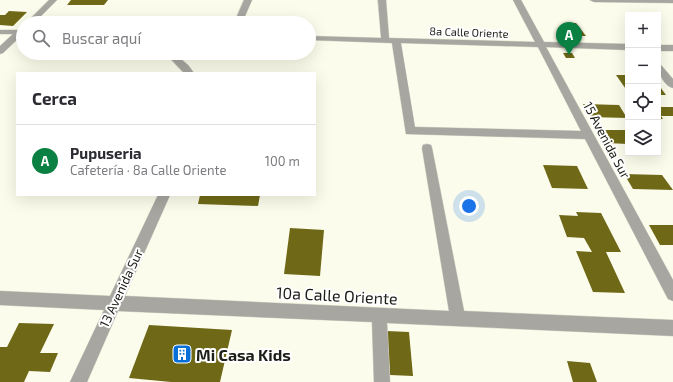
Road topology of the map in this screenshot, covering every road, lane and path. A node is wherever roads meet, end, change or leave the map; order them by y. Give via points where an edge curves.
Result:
1 (53, 0) edge
2 (248, 0) edge
3 (382, 0) edge
4 (517, 0) edge
5 (594, 0) edge
6 (673, 1) edge
7 (37, 16) edge
8 (241, 16) edge
9 (16, 31) edge
10 (0, 32) edge
11 (16, 37) edge
12 (316, 38) edge
13 (385, 40) junction
14 (396, 40) junction
15 (541, 45) junction
16 (625, 47) edge
17 (661, 48) edge
18 (673, 48) edge
19 (0, 52) edge
20 (177, 60) edge
21 (661, 71) edge
22 (188, 72) edge
23 (673, 85) edge
24 (589, 135) junction
25 (427, 148) dead end
26 (164, 196) edge
27 (673, 294) edge
28 (0, 298) edge
29 (115, 303) junction
30 (379, 315) junction
31 (458, 318) junction
32 (673, 328) edge
33 (78, 382) edge
34 (382, 382) edge

1 - 7 street
2 - 8 street
3 - 13 street
4 - 15 street, 15 Avenida Sur
5 - 6 street
9 - 10 street
11 - 19 street
12 - 13 street, 8a Calle Oriente
13 - 14 street, 8a Calle Oriente
14 - 15 street, 8a Calle Oriente
14 - 24 street via 410,131
15 - 16 street, 8a Calle Oriente
15 - 24 street, 15 Avenida Sur
17 - 18 street
20 - 22 street
21 - 23 street
24 - 27 street, 15 Avenida Sur
25 - 31 street
26 - 29 street, 13 Avenida Sur
28 - 29 street, 10a Calle Oriente
29 - 30 street, 10a Calle Oriente
29 - 33 street, 13 Avenida Sur
30 - 31 street, 10a Calle Oriente
30 - 34 street
31 - 32 street, 10a Calle Oriente

